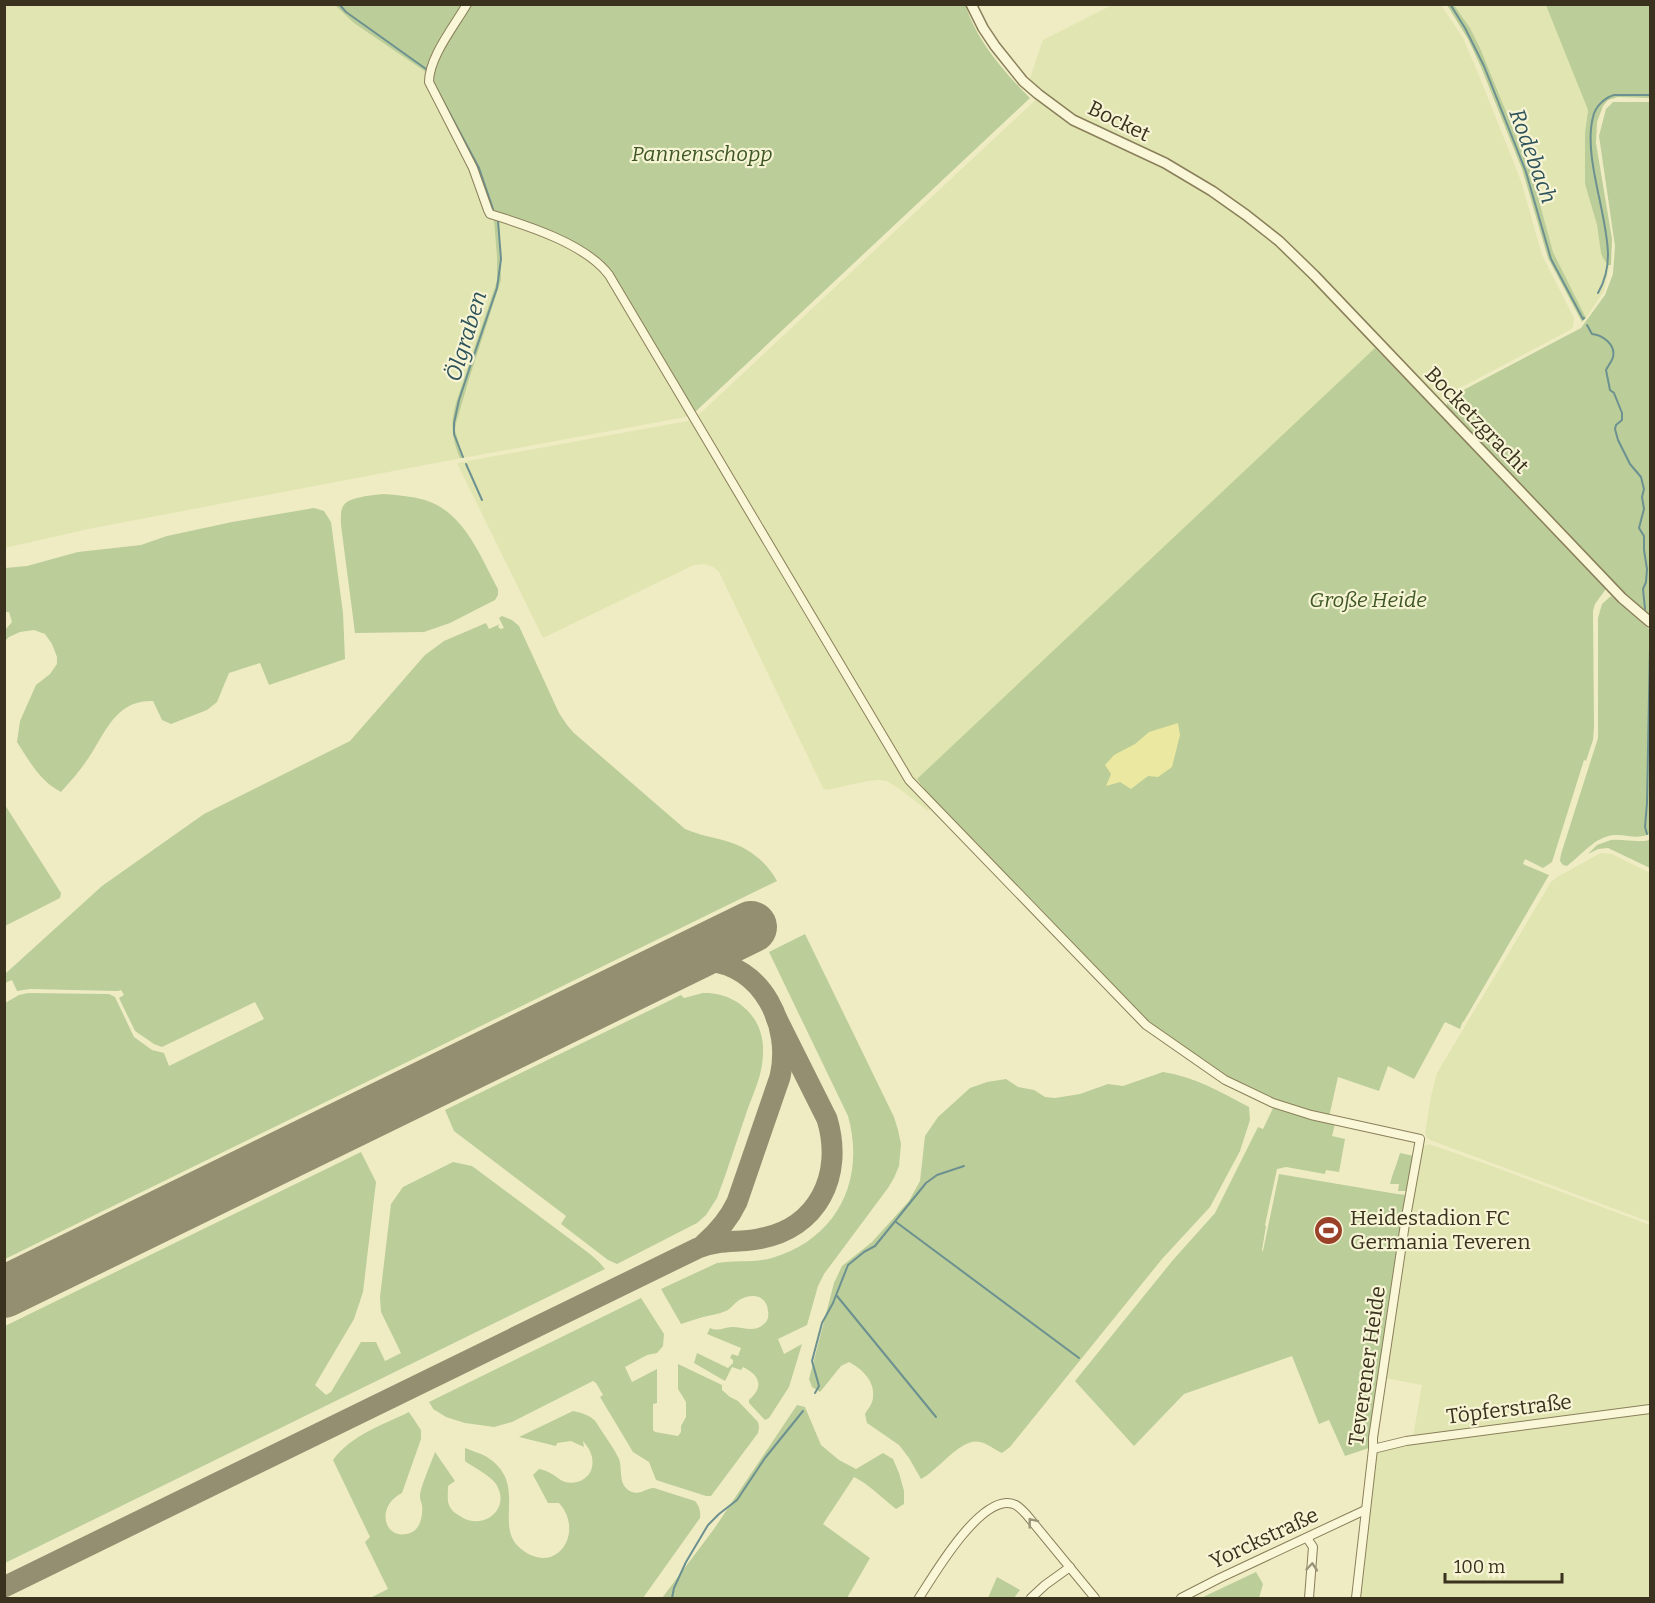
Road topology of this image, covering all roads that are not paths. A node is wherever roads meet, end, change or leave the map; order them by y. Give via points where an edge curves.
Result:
1 (467, 4) edge
2 (971, 4) edge
3 (1279, 241) joint
4 (1650, 622) edge
5 (1650, 1409) edge
6 (1373, 1449) junction
7 (1363, 1511) dead end
8 (1307, 1538) junction
9 (1070, 1567) junction
10 (920, 1599) edge
11 (1031, 1599) edge
12 (1095, 1599) edge
13 (1181, 1599) edge
14 (1309, 1599) edge
15 (1356, 1599) edge

1 - 6 street, Teverener Heide via 440,49 429,78 473,168 490,214 554,237 602,266 615,283 909,780 1146,1025 1180,1050 1225,1080 1273,1103 1420,1139
2 - 3 street, Bocket via 983,28 1023,81 1054,108 1165,163 1212,191
3 - 4 street, Bocketzgracht via 1596,572
5 - 6 street, Töpferstraße via 1403,1441
6 - 15 street, Teverener Heide
7 - 8 street, Yorckstraße
8 - 13 street, Yorckstraße
14 -> 8 street via 1313,1547
9 -> 10 street via 1017,1505 1006,1503 982,1515 967,1529
9 - 11 street
9 - 12 street

